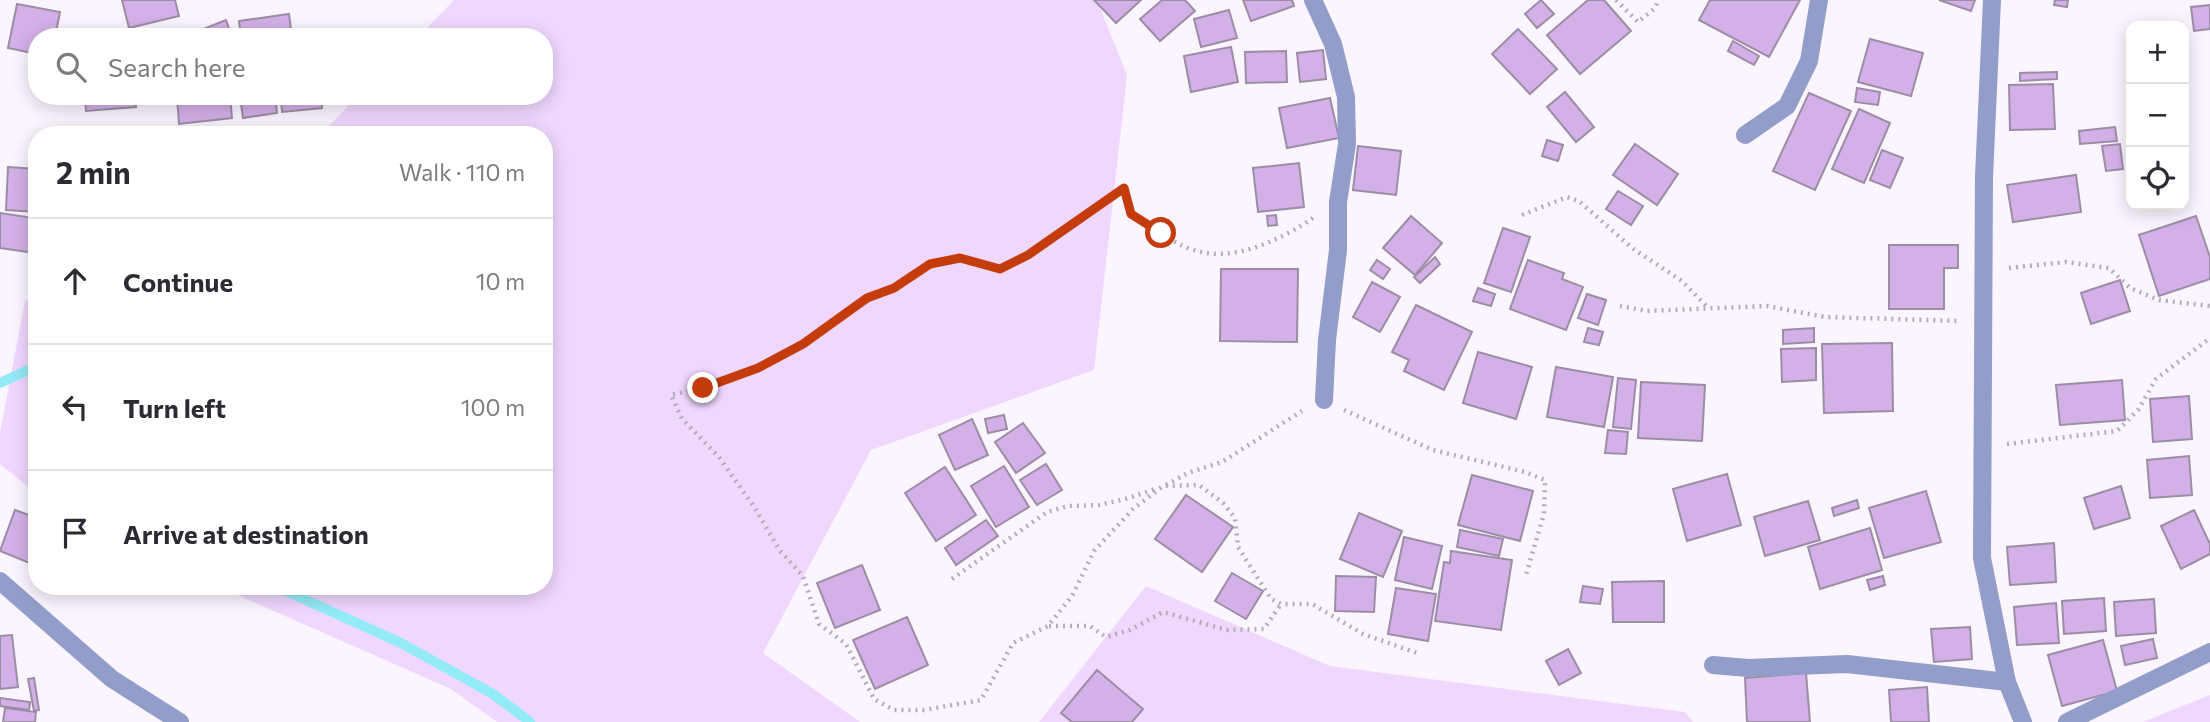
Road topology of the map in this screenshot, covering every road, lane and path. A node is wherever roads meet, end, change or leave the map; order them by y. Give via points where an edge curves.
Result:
1 (1313, 0) edge
2 (1616, 0) edge
3 (1660, 0) edge
4 (1819, 0) edge
5 (1992, 0) edge
6 (1745, 135) dead end
7 (1338, 202) junction
8 (1522, 215) dead end
9 (1983, 265) junction
10 (1620, 306) dead end
11 (2210, 306) edge
12 (1709, 309) junction
13 (1982, 321) junction
14 (2210, 338) edge
15 (1324, 400) junction
16 (1981, 447) junction
17 (1163, 486) junction
18 (1525, 578) dead end
19 (952, 579) dead end
20 (0, 581) edge
21 (1281, 604) junction
22 (1048, 626) junction
23 (2210, 652) edge
24 (1417, 653) dead end
25 (1713, 665) dead end
26 (2007, 682) junction
27 (180, 722) edge
28 (2023, 722) edge
29 (2067, 722) edge

1 - 7 street via 1333,44 1346,97 1347,144
2 - 3 path via 1639,22
4 - 6 street via 1809,61 1787,106
5 - 9 street
7 - 15 street
7 - 22 path via 1277,240 1227,255 1196,251 1131,214 1124,188 1028,255 1000,269 960,258 930,264 894,288 867,298 803,344 758,368 671,395 682,419 718,456 780,551 803,576 819,624 846,644 874,699 894,709 924,710 981,700 1013,643
8 - 12 path via 1567,197 1578,201 1640,254 1682,281
9 - 11 path via 2015,268 2066,262 2109,268 2130,288 2159,300
9 - 13 street
10 - 12 path via 1647,311
12 - 13 path via 1767,306 1825,317
13 - 16 street
14 - 16 path via 2156,379 2138,410 2117,431
15 - 17 path via 1222,462 1188,472
15 - 18 path via 1433,450 1545,480 1544,514
16 - 26 street via 1982,558
17 - 19 path via 1099,505 1047,512
17 - 21 path via 1199,485 1223,503 1235,518 1238,547 1271,599
17 - 22 path via 1133,509 1094,551 1072,596
20 - 27 street via 112,679
21 - 22 path via 1264,629 1227,631 1163,612 1106,637 1090,626
21 - 24 path via 1312,604 1363,635
23 - 29 street
25 - 26 street via 1847,664
26 - 28 street

